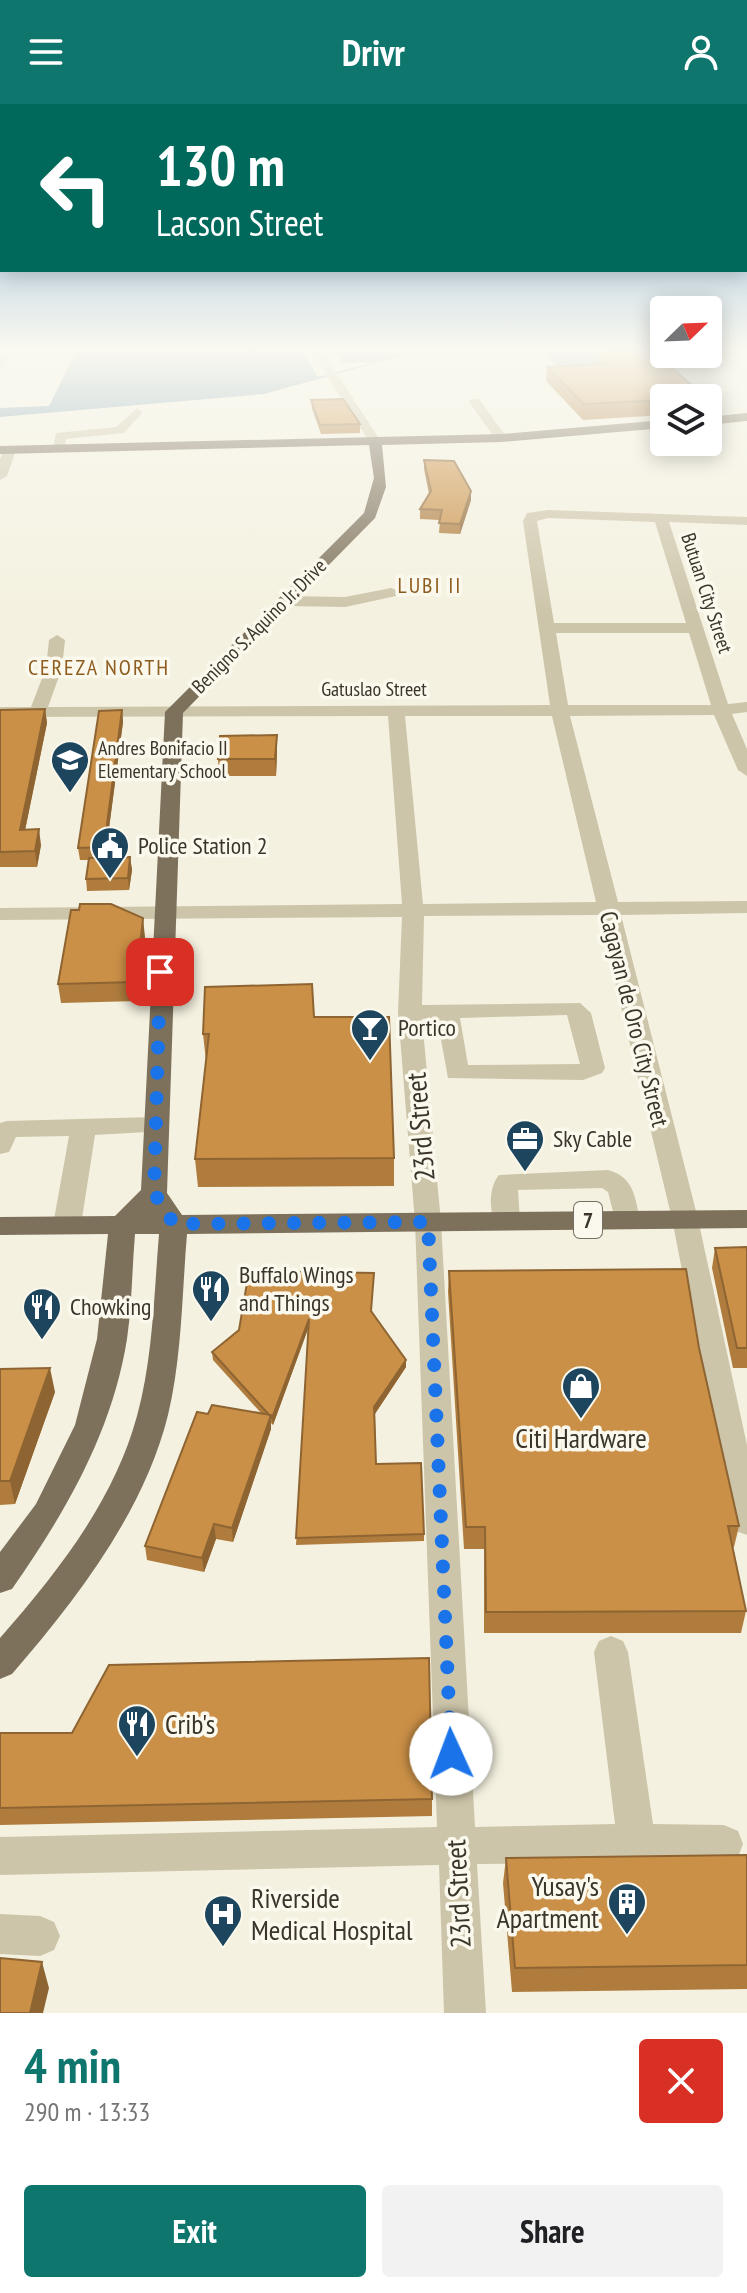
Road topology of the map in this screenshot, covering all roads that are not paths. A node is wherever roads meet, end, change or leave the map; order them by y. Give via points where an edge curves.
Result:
1 (60, 437) edge
2 (372, 437) edge
3 (512, 437) edge
4 (501, 438) joint
5 (374, 440) junction
6 (59, 448) junction
7 (5, 450) edge
8 (0, 476) edge
9 (661, 519) junction
10 (747, 521) edge
11 (391, 593) dead end
12 (286, 601) junction
13 (549, 628) junction
14 (695, 628) junction
15 (57, 640) dead end
16 (747, 707) edge
17 (721, 710) junction
18 (38, 711) junction
19 (396, 711) junction
20 (560, 711) junction
21 (0, 712) edge
22 (174, 712) junction
23 (747, 770) edge
24 (747, 907) edge
25 (163, 911) junction
26 (607, 911) junction
27 (413, 912) junction
28 (0, 914) edge
29 (447, 1010) junction
30 (410, 1012) junction
31 (155, 1125) junction
32 (83, 1129) junction
33 (0, 1146) edge
34 (154, 1193) junction
35 (685, 1219) junction
36 (747, 1219) edge
37 (627, 1220) junction
38 (507, 1221) junction
39 (428, 1222) junction
40 (174, 1224) junction
41 (67, 1225) junction
42 (122, 1225) junction
43 (0, 1226) edge
44 (742, 1478) edge
45 (747, 1521) edge
46 (10, 1550) edge
47 (0, 1579) edge
48 (611, 1652) dead end
49 (0, 1663) edge
50 (636, 1842) junction
51 (724, 1844) dead end
52 (455, 1848) junction
53 (0, 1856) edge
54 (0, 1934) edge
55 (40, 1936) dead end
56 (465, 2013) edge

1 - 6 street
2 - 5 street, Benigno S. Aquino Jr. Drive
3 - 4 main road
4 - 5 main road
5 - 6 main road
5 - 12 main road, Benigno S. Aquino Jr. Drive via 382,481 370,515
6 - 7 main road
7 - 8 street
9 - 10 street
9 - 13 street, Cagayan de Oro City Street via 532,516
9 - 14 street, Butuan City Street
11 - 12 street via 345,602
12 - 22 main road, Benigno S. Aquino Jr. Drive
13 - 14 street
13 - 20 street, Cagayan de Oro City Street
14 - 17 street, Butuan City Street
15 - 18 street via 54,668
16 - 17 street, Gatuslao Street
17 - 20 street, Gatuslao Street
17 - 23 street, Butuan City Street
18 - 21 street, Gatuslao Street
18 - 22 street, Gatuslao Street
19 - 20 street, Gatuslao Street
19 - 22 street, Gatuslao Street
19 - 27 street, 23rd Street
20 - 26 street, Cagayan de Oro City Street
22 - 25 main road, Benigno S. Aquino Jr. Drive
24 - 26 street
25 - 27 street
25 - 28 street
25 - 31 main road, Benigno S. Aquino Jr. Drive
26 - 27 street
26 - 35 street, Cagayan de Oro City Street
27 - 30 street, 23rd Street
29 - 29 street via 576,1009 593,1068 457,1073
29 - 30 street
30 - 39 street, 23rd Street
31 - 32 street
31 - 34 main road, Benigno S. Aquino Jr. Drive
32 - 33 street via 7,1129
32 - 41 street
34 - 40 main road
34 - 42 main road
35 - 36 main road, 7
35 - 37 main road, 7
35 - 44 street, Cagayan de Oro City Street
37 - 38 main road, 7
37 - 38 street via 620,1188 608,1179 508,1181
38 - 39 main road, 7
39 - 40 main road, 7
39 - 52 street, 23rd Street
40 - 42 main road, 7
40 - 49 main road via 161,1367 144,1443 83,1561
41 - 42 main road, 7
41 - 43 main road, 7
42 - 46 main road via 112,1339 99,1397 47,1513
44 - 45 street, Cagayan de Oro City Street
46 - 47 main road
48 - 50 street
50 - 51 street
50 - 52 street
52 - 53 street
52 - 56 street, 23rd Street
54 - 55 street

